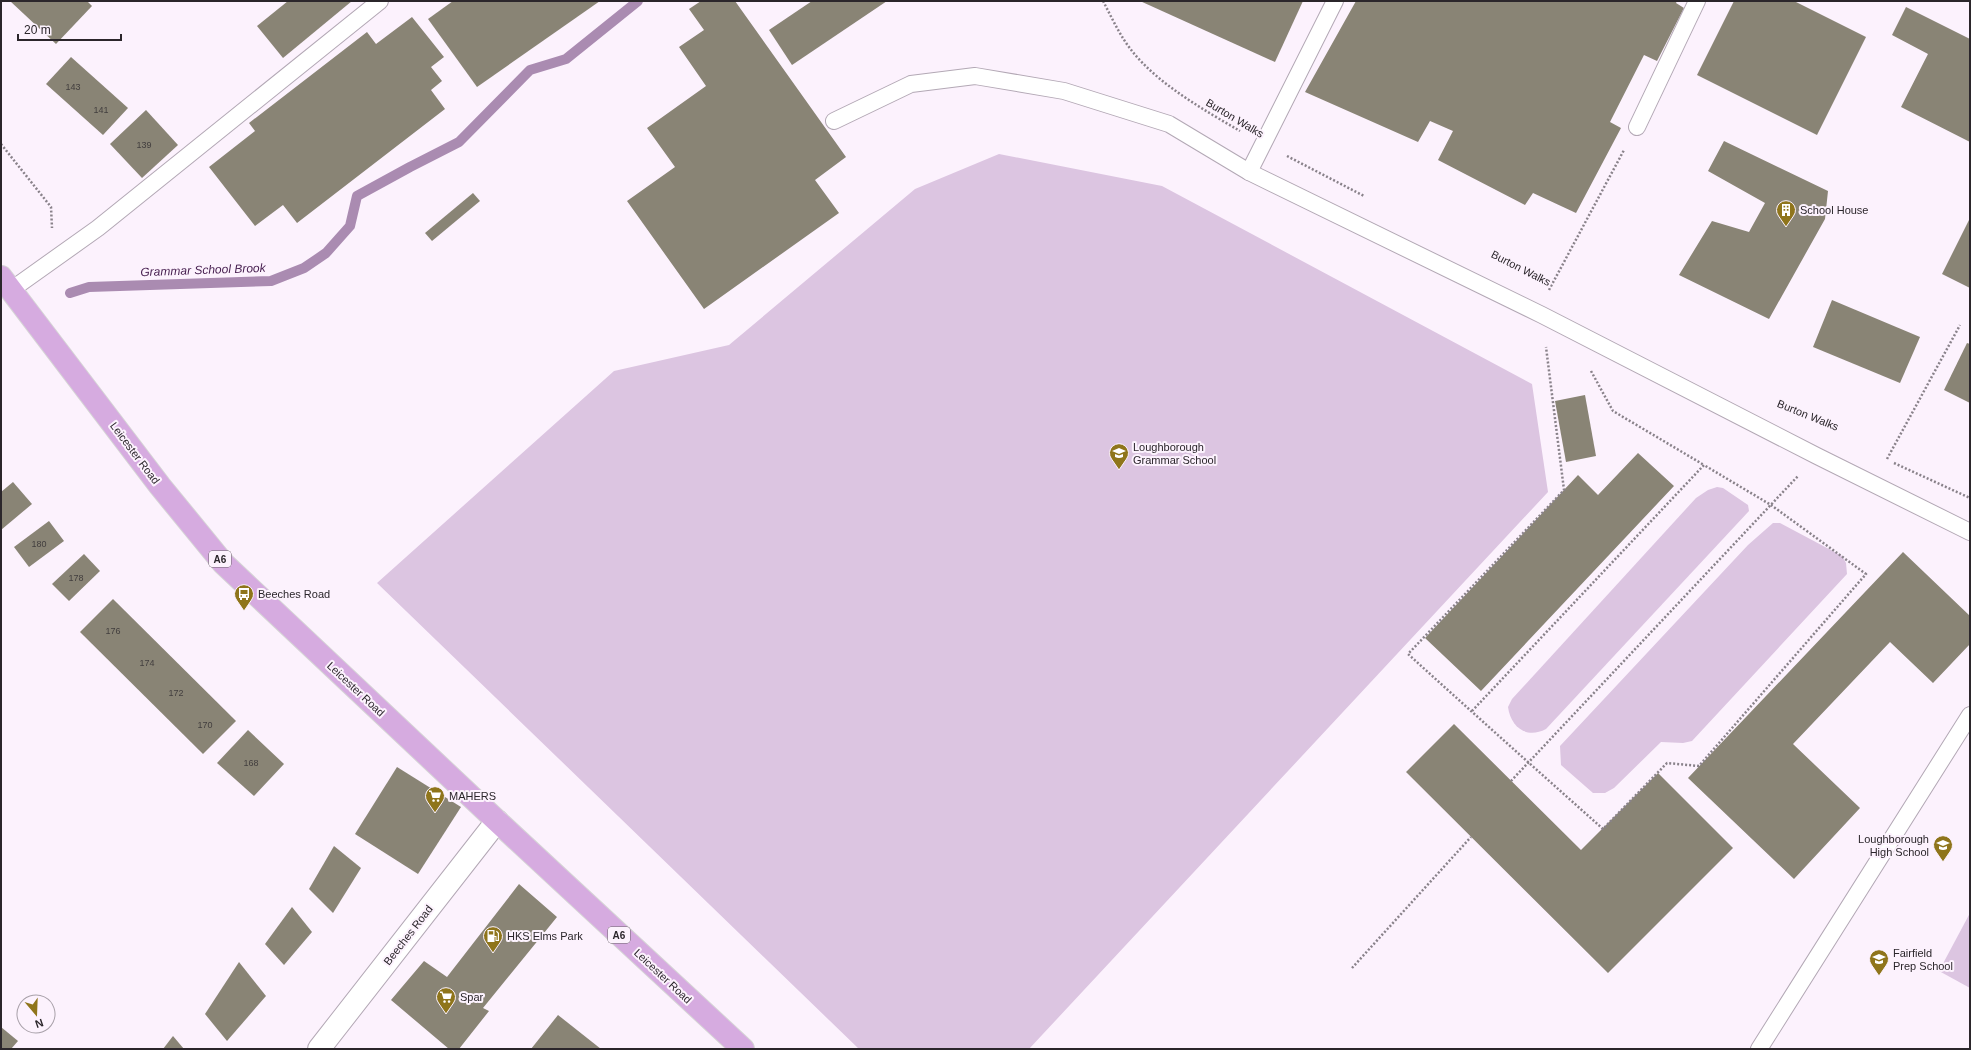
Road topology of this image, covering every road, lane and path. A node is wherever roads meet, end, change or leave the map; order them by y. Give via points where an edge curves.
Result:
1 (380, 1) edge
2 (1103, 1) edge
3 (1334, 1) edge
4 (1697, 1) edge
5 (834, 121) dead end
6 (1637, 127) joint
7 (1, 144) edge
8 (1263, 144) junction
9 (1249, 172) junction
10 (1368, 198) dead end
11 (55, 259) junction
12 (1, 269) edge
13 (6, 283) edge
14 (1542, 288) dead end
15 (1549, 291) junction
16 (1556, 294) dead end
17 (1542, 315) junction
18 (1960, 325) dead end
19 (1546, 350) junction
20 (1553, 353) dead end
21 (1590, 370) dead end
22 (1817, 456) junction
23 (1881, 456) dead end
24 (1887, 459) junction
25 (1704, 465) junction
26 (1970, 498) edge
27 (1771, 505) junction
28 (1970, 532) edge
29 (1472, 711) junction
30 (1970, 715) edge
31 (1530, 764) junction
32 (1511, 781) dead end
33 (497, 821) junction
34 (1471, 837) dead end
35 (1352, 968) dead end
36 (319, 1049) edge
37 (743, 1049) edge
38 (1759, 1049) edge

1 - 11 lane via 98,228
2 - 8 path, Burton Walks via 1132,52 1150,69 1218,118
3 - 8 lane
4 - 6 lane
5 - 9 lane via 911,84 975,76 1064,91 1169,124
6 - 15 path
7 - 11 path via 51,207
8 - 9 lane
8 - 10 path, Burton Walks
9 - 17 lane
11 - 13 lane
12 - 13 highway, Leicester Road / A6
13 - 33 highway, Leicester Road / A6 via 160,486 223,563
14 - 15 path, Burton Walks
15 - 16 path, Burton Walks
17 - 19 path
17 - 22 lane
18 - 24 path
19 - 20 path
19 - 29 path via 1564,490 1408,654
21 - 25 path via 1613,411
22 - 27 path
22 - 28 lane
23 - 24 path
24 - 26 path
25 - 27 path
25 - 29 path
27 - 31 path
27 - 31 path via 1866,574 1699,766 1667,763 1603,829
29 - 31 path
30 - 38 lane
31 - 32 path
33 - 36 street, Beeches Road
33 - 37 highway, Leicester Road / A6
34 - 35 path

